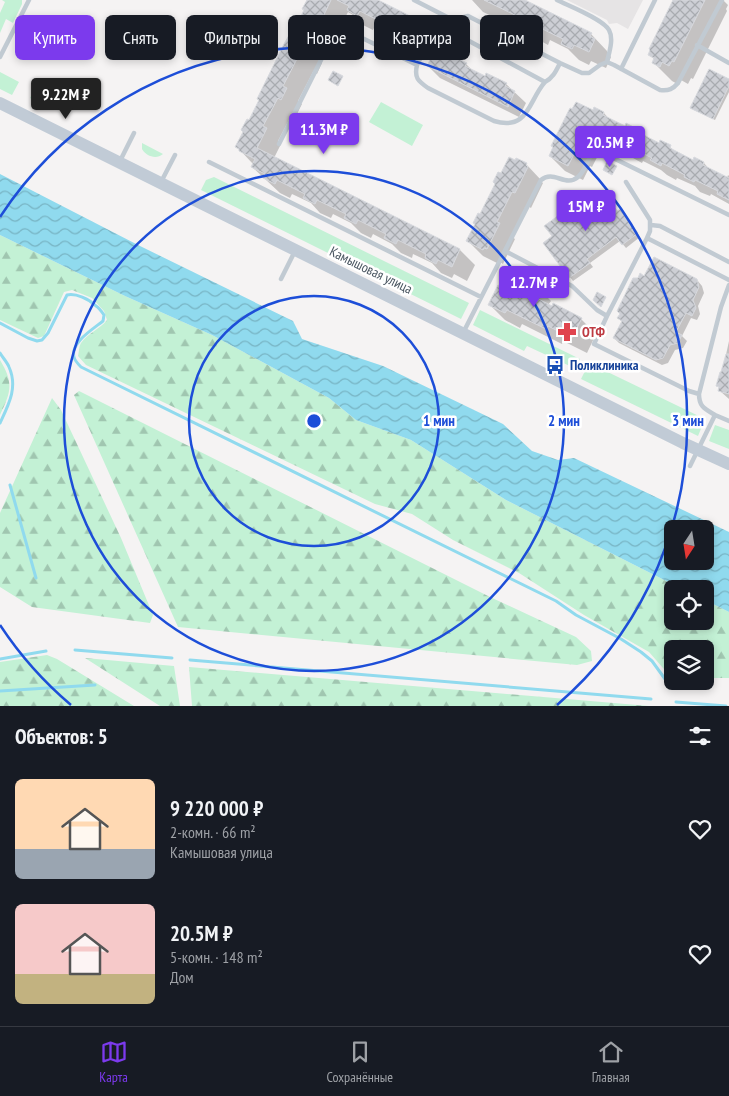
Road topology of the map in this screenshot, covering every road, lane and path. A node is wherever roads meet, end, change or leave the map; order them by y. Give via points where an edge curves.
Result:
1 (29, 0) edge
2 (414, 0) edge
3 (429, 0) edge
4 (557, 0) edge
5 (655, 0) edge
6 (722, 0) edge
7 (426, 6) junction
8 (443, 14) joint
9 (470, 17) edge
10 (470, 41) edge
11 (697, 45) junction
12 (0, 57) edge
13 (607, 62) junction
14 (560, 63) junction
15 (729, 63) edge
16 (417, 65) junction
17 (621, 69) junction
18 (545, 82) junction
19 (0, 103) edge
20 (134, 133) dead end
21 (279, 144) dead end
22 (175, 155) dead end
23 (119, 162) junction
24 (209, 162) dead end
25 (626, 182) dead end
26 (161, 183) junction
27 (729, 215) edge
28 (651, 225) junction
29 (647, 238) junction
30 (296, 250) junction
31 (505, 251) junction
32 (729, 262) edge
33 (281, 279) dead end
34 (729, 280) edge
35 (729, 285) edge
36 (481, 297) junction
37 (607, 316) junction
38 (463, 332) junction
39 (699, 394) junction
40 (715, 415) junction
41 (729, 421) edge
42 (699, 450) junction
43 (729, 464) edge
44 (690, 466) dead end

1 - 12 lane
2 - 7 lane
3 - 7 lane
4 - 13 lane via 591,16 609,30 612,40
5 - 17 lane
6 - 11 lane
7 - 8 lane
8 - 16 lane
9 - 14 lane
10 - 18 lane
11 - 15 lane
11 - 17 lane via 678,83 668,90 660,90
13 - 14 lane via 588,73
13 - 17 lane
14 - 18 lane via 550,80
16 - 18 lane via 415,73 419,82 504,124 520,120 527,113
16 - 21 lane via 356,36 338,35 331,40
19 - 23 street, Камышовая улица
20 - 23 lane
22 - 26 lane
23 - 26 street, Камышовая улица
24 - 36 lane
25 - 28 lane
26 - 30 street, Камышовая улица
27 - 31 lane via 604,153 594,153 578,177 565,180 550,176 541,180
28 - 29 lane
28 - 32 lane via 660,226
29 - 34 lane
29 - 37 lane
30 - 33 lane
30 - 38 street, Камышовая улица
31 - 36 lane
31 - 37 lane via 572,286
35 - 39 lane
36 - 38 lane
37 - 39 lane via 594,344
38 - 42 street, Камышовая улица
39 - 40 lane via 704,408
40 - 41 lane
40 - 42 lane
42 - 43 street, Камышовая улица
42 - 44 lane

